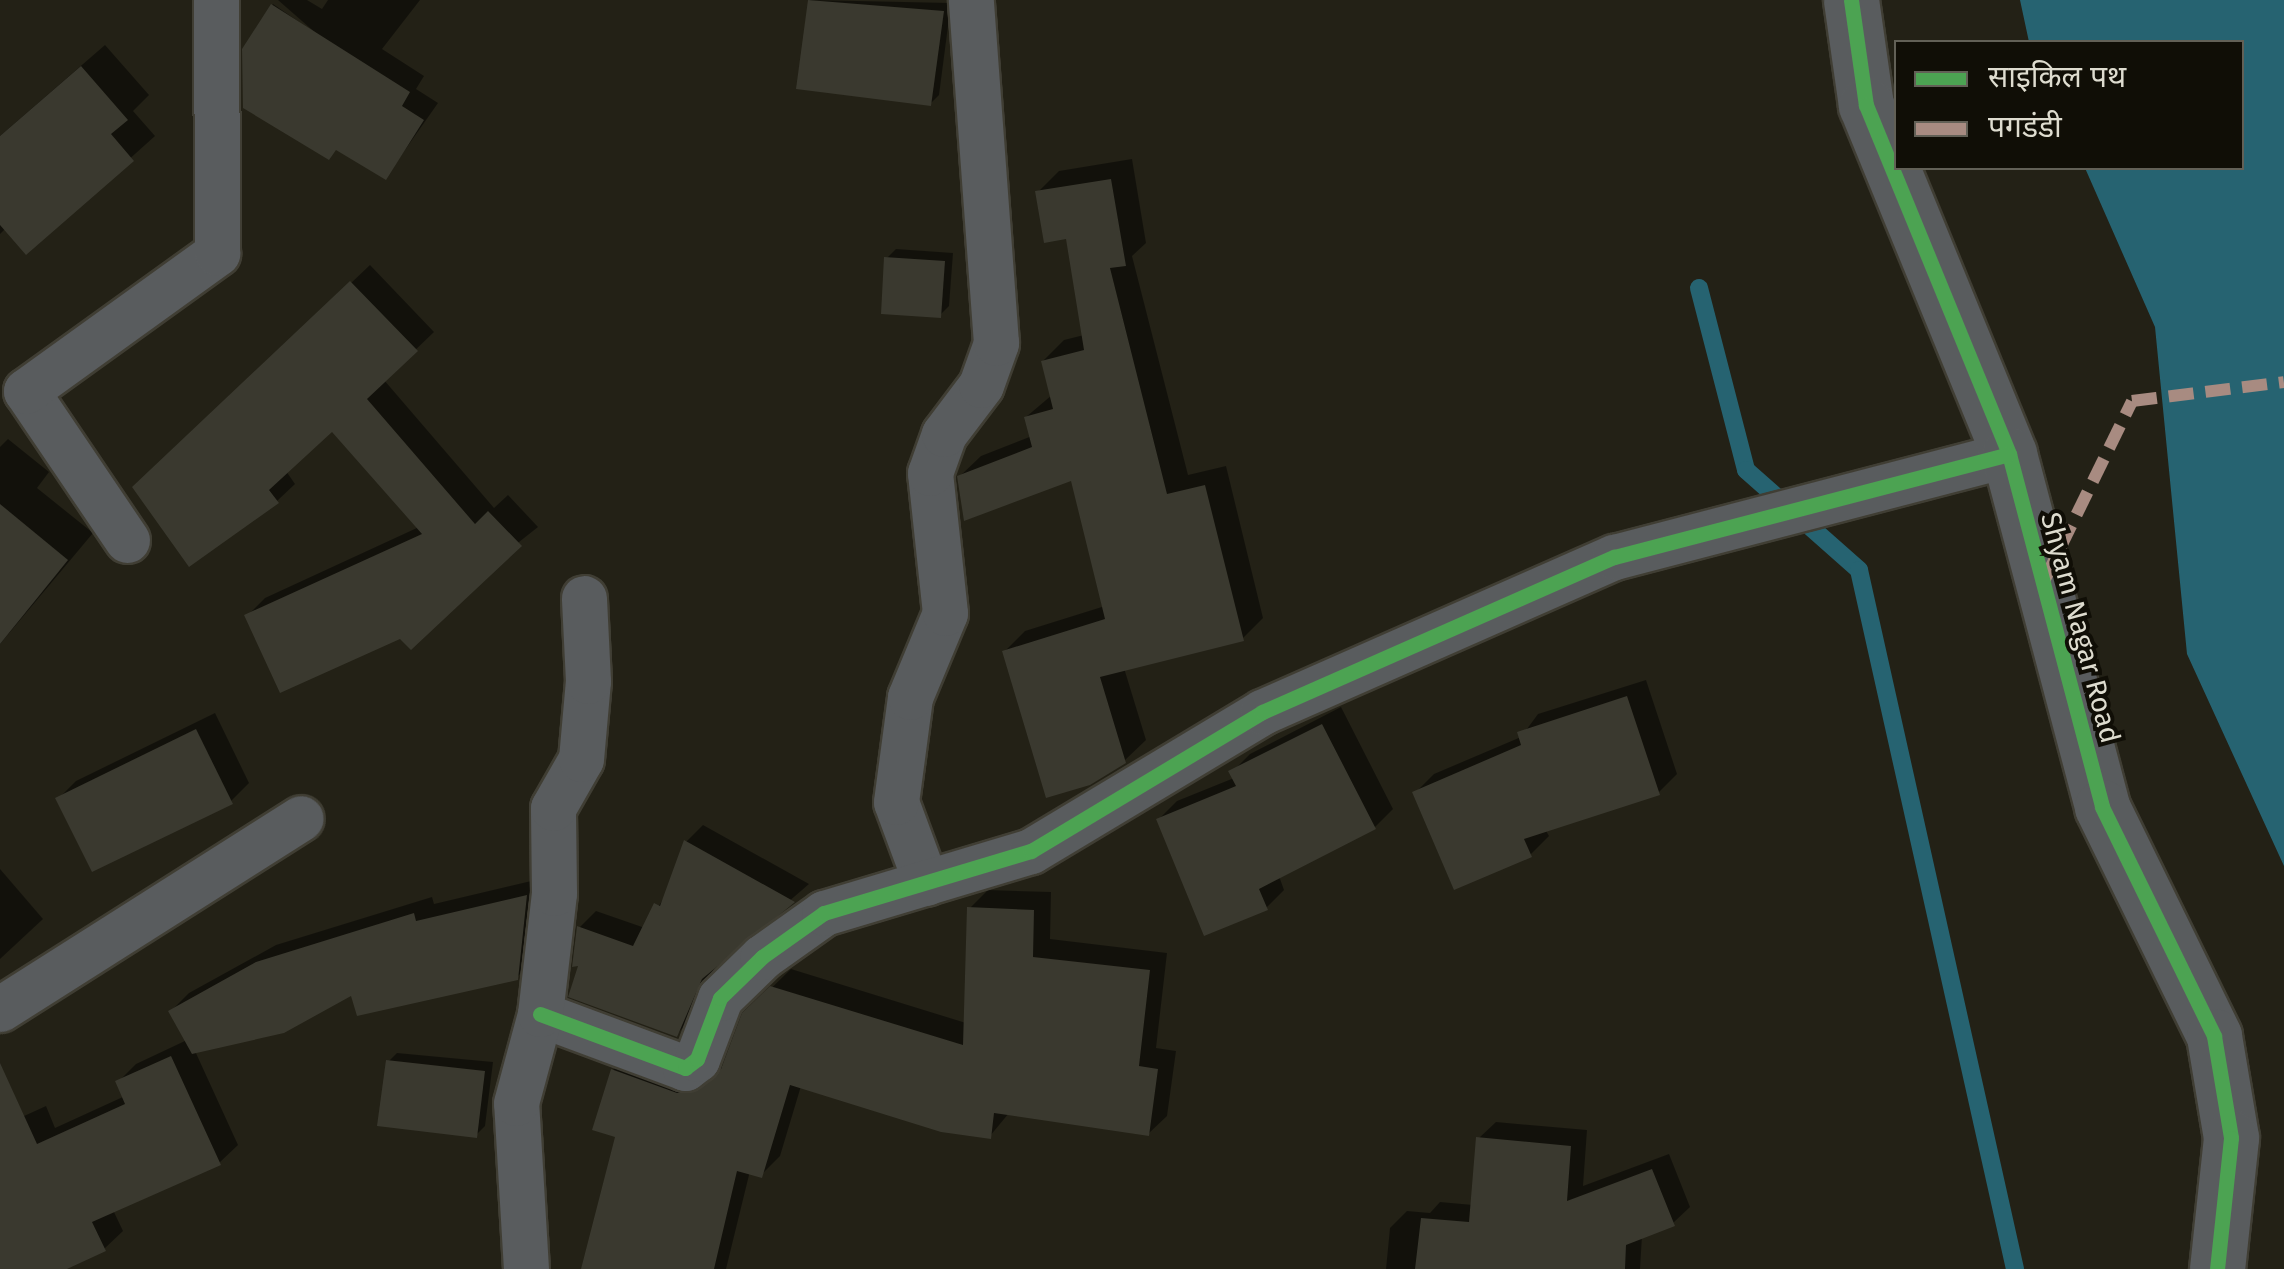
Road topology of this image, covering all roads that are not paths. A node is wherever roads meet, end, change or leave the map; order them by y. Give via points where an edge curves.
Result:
1 (216, 0) edge
2 (971, 0) edge
3 (1851, 0) edge
4 (2008, 454) junction
5 (127, 540) dead end
6 (584, 598) dead end
7 (301, 818) dead end
8 (926, 883) junction
9 (0, 1009) edge
10 (540, 1014) junction
11 (526, 1269) edge
12 (2216, 1269) edge

1 - 5 street via 218,253 26,391
2 - 8 street via 996,344 981,385 944,434 930,473 945,613 910,697 896,802
3 - 4 street, Shyam Nagar Road via 1866,105
4 - 8 street via 1614,557 1262,712 1031,852
4 - 12 street, Shyam Nagar Road via 2102,807 2214,1036 2230,1138
6 - 10 street via 588,681 581,759 553,808 554,893
7 - 9 street
8 - 10 street via 824,912 762,957 720,998 697,1059 685,1068
10 - 11 street via 516,1103

